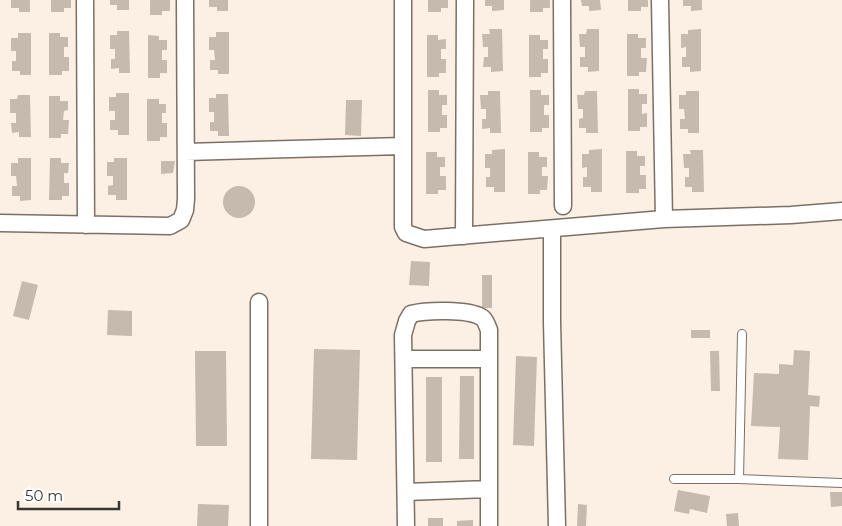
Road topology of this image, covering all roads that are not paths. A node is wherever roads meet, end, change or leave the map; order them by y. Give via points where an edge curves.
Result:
1 (85, 0) edge
2 (184, 0) edge
3 (403, 0) edge
4 (465, 0) edge
5 (562, 0) edge
6 (660, 0) edge
7 (403, 146) junction
8 (186, 152) junction
9 (563, 206) dead end
10 (842, 211) edge
11 (664, 219) junction
12 (0, 223) edge
13 (86, 225) junction
14 (552, 229) junction
15 (464, 236) junction
16 (259, 302) dead end
17 (742, 334) dead end
18 (404, 359) junction
19 (489, 359) junction
20 (674, 479) dead end
21 (739, 479) junction
22 (842, 483) edge
23 (489, 489) junction
24 (406, 492) junction
25 (259, 526) edge
26 (406, 526) edge
27 (489, 526) edge
28 (557, 526) edge

1 - 13 street
2 - 8 street
3 - 7 street
4 - 15 street
5 - 9 street
6 - 11 street
7 - 8 street
7 - 15 street via 403,227 406,233 424,239
8 - 13 street via 186,204 181,220 170,226
10 - 11 street via 791,216
11 - 14 street
12 - 13 street
14 - 15 street
14 - 28 street
16 - 25 street
17 - 21 lane
18 - 19 street
18 - 19 street via 407,321 411,314 420,312 471,313 483,318 489,330
18 - 24 street
19 - 23 street
20 - 21 lane
21 - 22 lane
23 - 24 street
23 - 27 street
24 - 26 street

